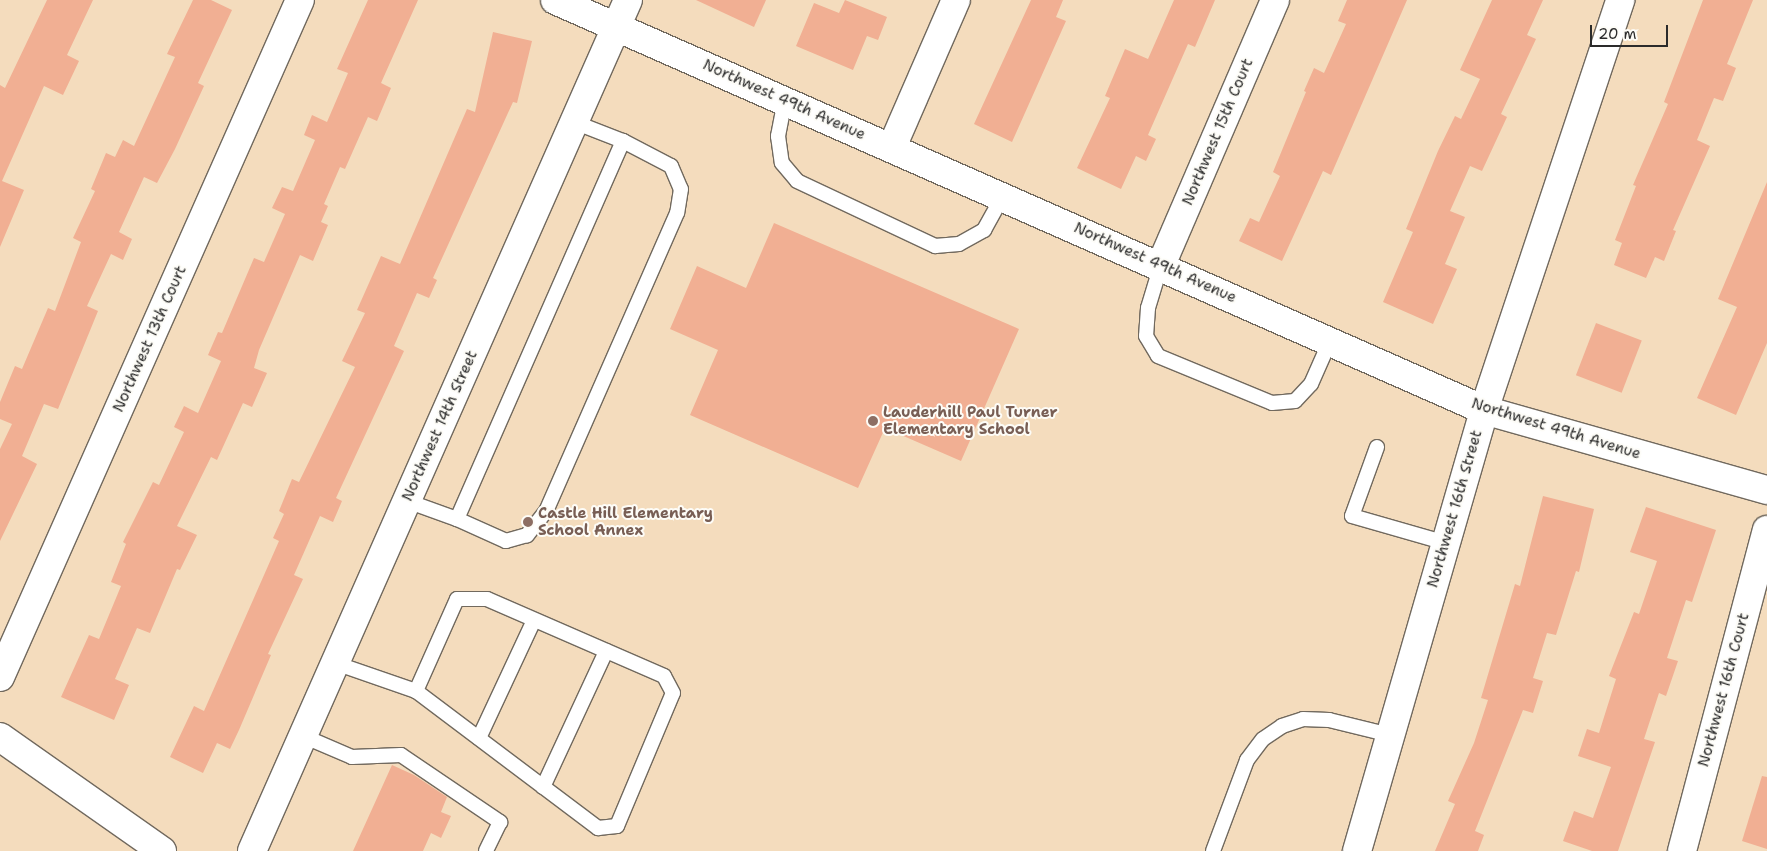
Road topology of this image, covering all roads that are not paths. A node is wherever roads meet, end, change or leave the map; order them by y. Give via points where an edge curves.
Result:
1 (300, 0) edge
2 (556, 0) edge
3 (628, 0) edge
4 (956, 0) edge
5 (1275, 0) edge
6 (1620, 0) edge
7 (616, 26) junction
8 (784, 100) junction
9 (574, 122) junction
10 (623, 142) junction
11 (892, 147) junction
12 (1003, 196) junction
13 (1161, 265) junction
14 (1330, 341) junction
15 (1484, 410) junction
16 (1378, 447) dead end
17 (1767, 490) edge
18 (407, 501) junction
19 (456, 519) junction
20 (1767, 530) edge
21 (1446, 542) junction
22 (534, 620) junction
23 (606, 651) junction
24 (335, 663) junction
25 (0, 677) edge
26 (416, 691) junction
27 (1390, 735) junction
28 (303, 736) junction
29 (0, 737) edge
30 (479, 738) junction
31 (543, 787) junction
32 (162, 851) edge
33 (252, 851) edge
34 (486, 851) edge
35 (1213, 851) edge
36 (1357, 851) edge
37 (1682, 851) edge

1 - 25 street, Northwest 13th Court
2 - 7 street, Northwest 49th Avenue
3 - 7 street, Northwest 14th Street
4 - 11 street
5 - 13 street, Northwest 15th Court
6 - 15 street, Northwest 16th Street
7 - 8 street, Northwest 49th Avenue
7 - 9 street, Northwest 14th Street
8 - 11 street, Northwest 49th Avenue
8 - 12 lane via 778,136 782,162 797,181 935,246 959,244 984,230
9 - 10 lane
9 - 18 street, Northwest 14th Street
10 - 19 lane
10 - 19 lane via 672,166 681,189 677,213 546,511 527,535 506,541
11 - 12 street, Northwest 49th Avenue
12 - 13 street, Northwest 49th Avenue
13 - 14 street, Northwest 49th Avenue
13 - 14 lane via 1148,308 1146,336 1158,356 1272,403 1295,401 1312,384
14 - 15 street, Northwest 49th Avenue
15 - 17 street, Northwest 49th Avenue
15 - 21 street, Northwest 16th Street
16 - 21 lane via 1352,516
18 - 19 lane
18 - 24 street, Northwest 14th Street
20 - 37 street, Northwest 16th Court
21 - 27 street, Northwest 16th Street
22 - 23 lane
22 - 26 lane via 487,600 458,599
22 - 30 lane
23 - 31 lane
23 - 31 lane via 664,676 673,693 617,826 598,828
24 - 26 lane
24 - 28 street, Northwest 14th Street
26 - 30 lane
27 - 35 lane via 1329,720 1303,719 1276,730 1263,739 1247,760
27 - 36 street, Northwest 16th Street
28 - 33 street, Northwest 14th Street
28 - 34 lane via 352,757 401,755 500,822
29 - 32 street
30 - 31 lane

